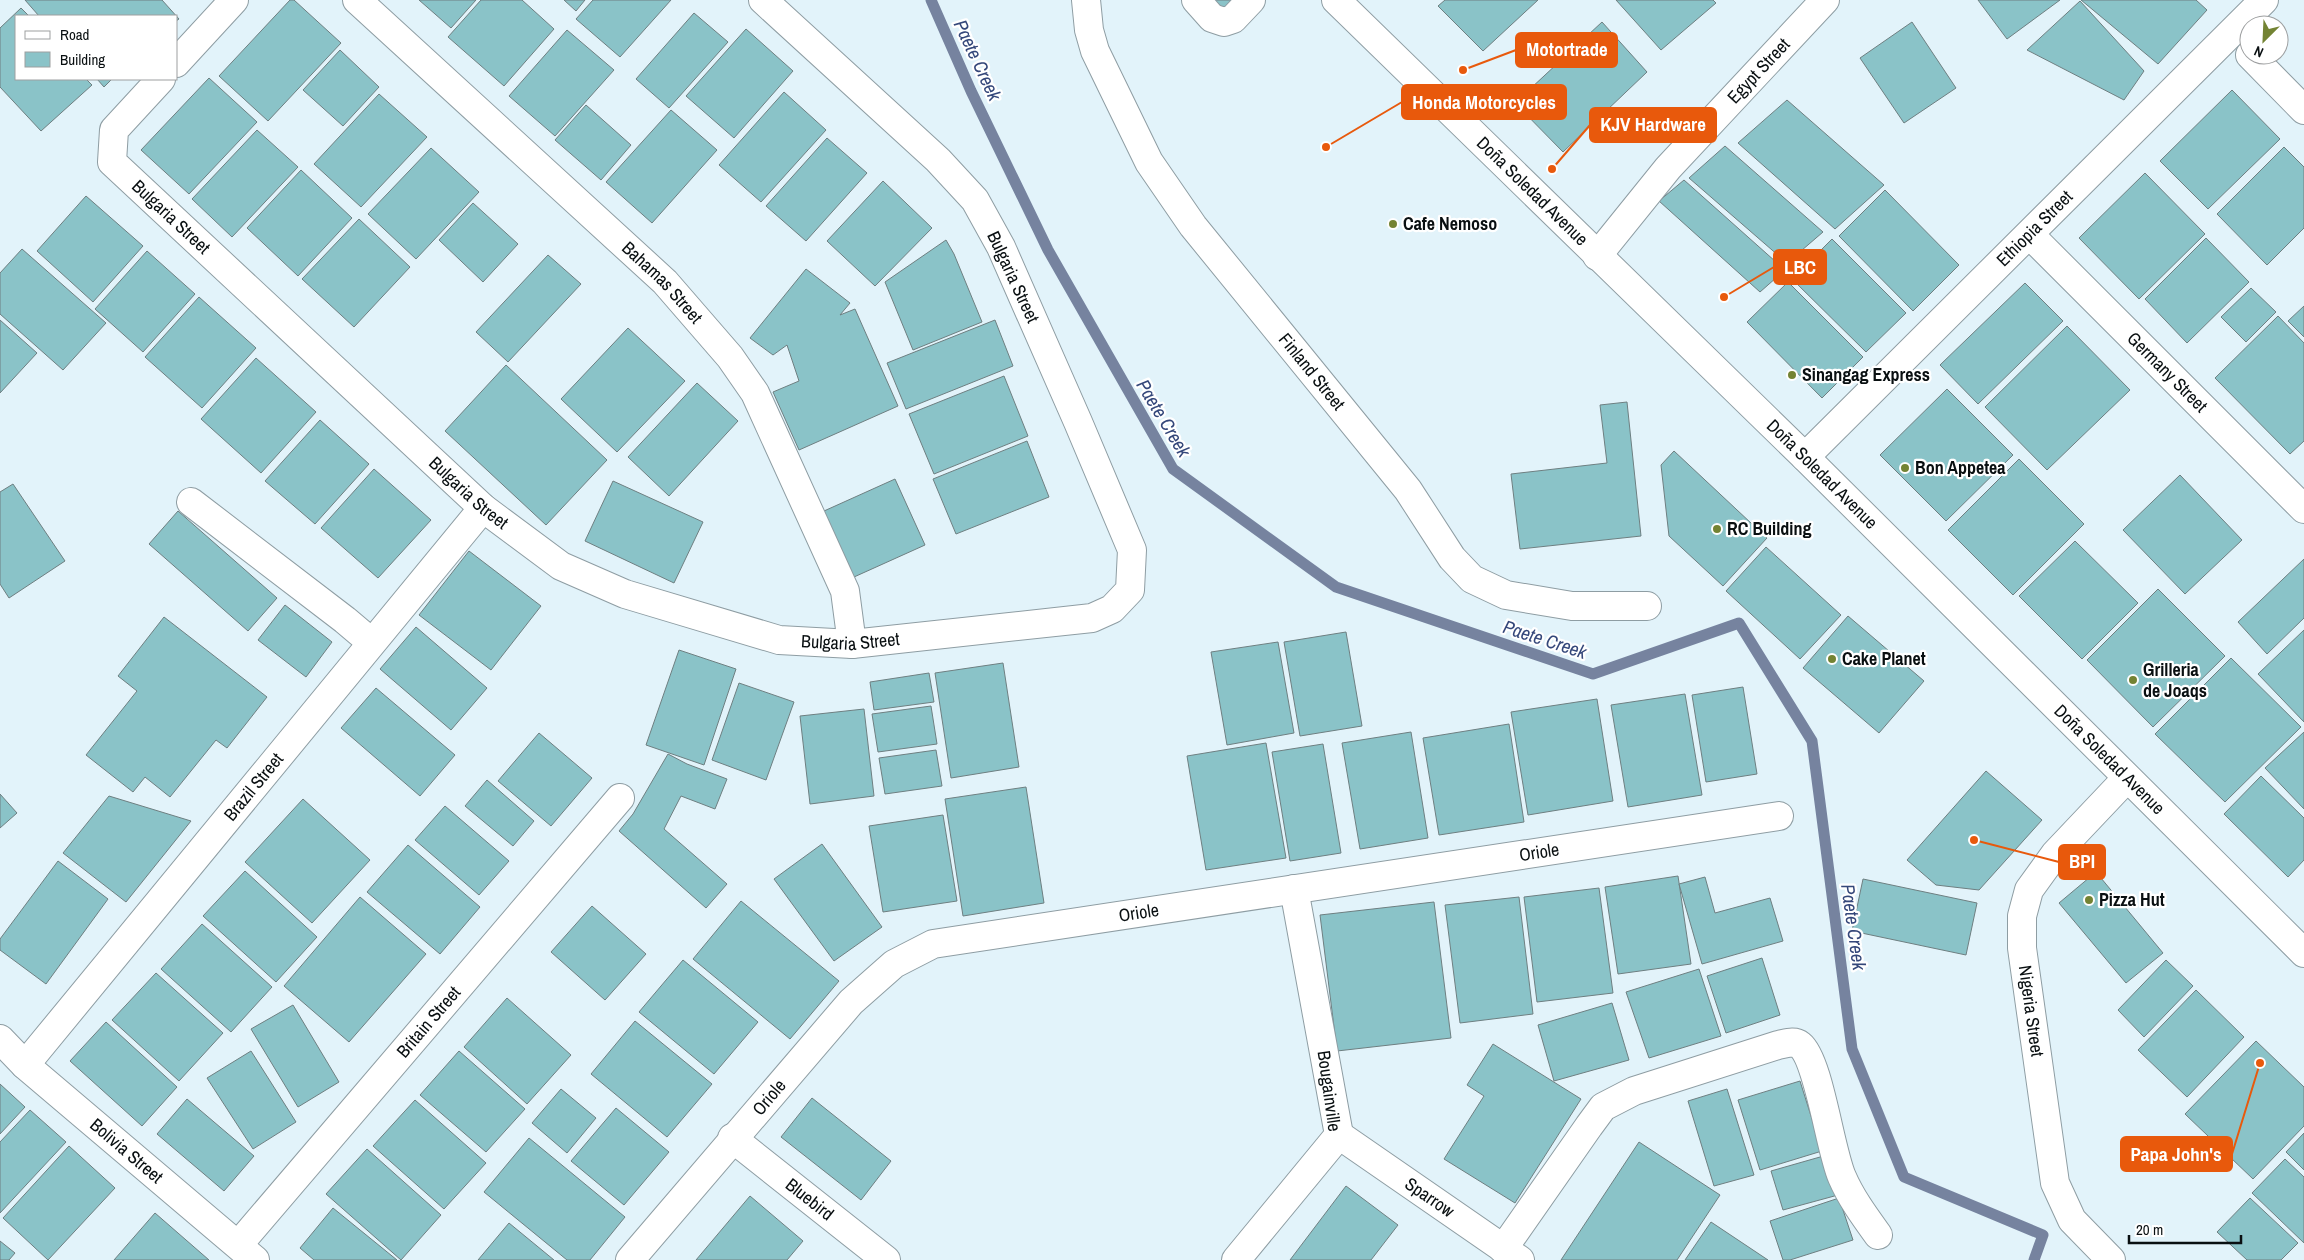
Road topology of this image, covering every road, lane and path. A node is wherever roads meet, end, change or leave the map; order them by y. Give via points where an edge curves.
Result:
1 (234, 0) edge
2 (357, 0) edge
3 (762, 0) edge
4 (1086, 0) edge
5 (1196, 0) edge
6 (1251, 0) edge
7 (1336, 0) edge
8 (1825, 0) edge
9 (2264, 0) edge
10 (2230, 34) junction
11 (2239, 44) edge
12 (178, 61) edge
13 (2259, 65) edge
14 (160, 80) edge
15 (2304, 110) edge
16 (2030, 235) junction
17 (1597, 256) junction
18 (1805, 457) junction
19 (191, 502) dead end
20 (483, 508) junction
21 (2304, 509) edge
22 (1647, 606) dead end
23 (371, 642) junction
24 (852, 644) junction
25 (2126, 778) junction
26 (620, 798) dead end
27 (1779, 816) dead end
28 (1294, 889) junction
29 (2304, 953) edge
30 (0, 1039) edge
31 (25, 1065) junction
32 (1339, 1135) junction
33 (732, 1138) junction
34 (1878, 1236) dead end
35 (247, 1252) edge
36 (1511, 1254) edge
37 (630, 1260) edge
38 (886, 1260) edge
39 (1236, 1260) edge
40 (2111, 1260) edge

1 - 12 street
2 - 24 street, Bahamas Street via 665,282 730,357 756,393 845,591
3 - 24 street, Bulgaria Street via 938,160 975,200 1008,265 1132,550 1130,590 1112,609 1092,618
4 - 22 street, Finland Street via 1095,51 1149,162 1193,226 1408,490 1452,558 1472,579 1506,596 1572,606
5 - 6 street via 1212,18 1224,22 1233,19
7 - 17 street, Doña Soledad Avenue
8 - 17 street, Egypt Street via 1668,168
9 - 10 street, Ethiopia Street
10 - 11 street
10 - 16 street, Ethiopia Street
13 - 15 street
14 - 20 street, Bulgaria Street via 114,130 112,162
16 - 18 street, Ethiopia Street
16 - 21 street, Germany Street
17 - 18 street, Doña Soledad Avenue
18 - 25 street, Doña Soledad Avenue
19 - 23 street
20 - 23 street, Brazil Street
20 - 24 street, Bulgaria Street via 561,566 625,594 779,640
23 - 31 street, Brazil Street
25 - 29 street, Doña Soledad Avenue
25 - 40 street, Nigeria Street via 2055,854 2030,890 2022,916 2022,948 2055,1183 2072,1220
26 - 35 street, Britain Street
27 - 28 street, Oriole
28 - 32 street, Bougainville
28 - 33 street, Oriole via 933,944 894,964 851,1002
30 - 31 street, Bolivia Street
31 - 35 street, Bolivia Street
32 - 36 street, Sparrow
32 - 39 street, Bougainville
33 - 37 street, Oriole
33 - 38 street, Bluebird
34 - 36 street via 1841,1176 1808,1057 1795,1042 1678,1075 1613,1100 1603,1107

